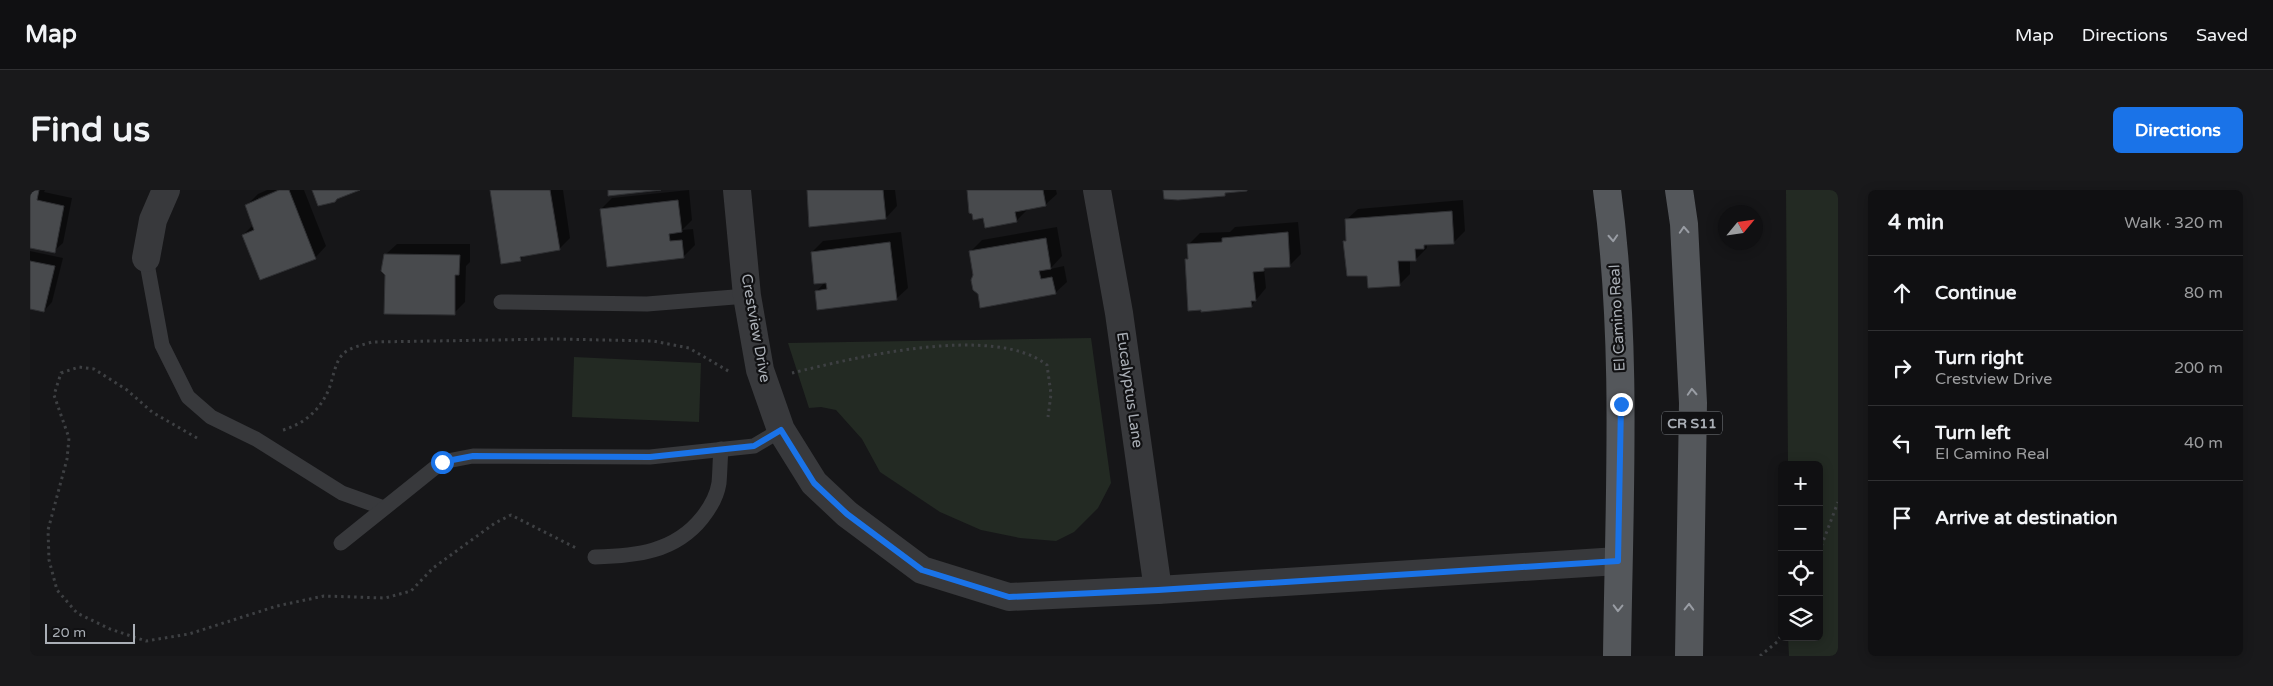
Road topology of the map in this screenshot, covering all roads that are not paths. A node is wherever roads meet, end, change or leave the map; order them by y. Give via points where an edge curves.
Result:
1 (166, 190) edge
2 (737, 190) edge
3 (1097, 190) edge
4 (1607, 190) edge
5 (1679, 190) edge
6 (146, 258) joint
7 (747, 296) junction
8 (501, 302) dead end
9 (781, 430) junction
10 (721, 449) junction
11 (384, 508) junction
12 (341, 543) dead end
13 (595, 557) dead end
14 (1618, 561) junction
15 (1158, 590) junction
16 (1617, 656) edge
17 (1689, 656) edge

1 - 6 street via 153,220
2 - 7 street, Crestview Drive
3 - 15 street, Eucalyptus Lane via 1121,329
4 -> 14 main road, El Camino Real via 1621,404
17 -> 5 main road, CR S11 via 1693,403 1684,224
6 - 11 lane via 162,345 188,397 211,418 256,439 342,493
7 - 8 lane via 647,304
7 - 9 street, Crestview Drive via 760,370
9 - 10 lane via 754,446
9 - 15 street, Crestview Drive via 814,483 847,514 922,570 1009,597
10 - 11 lane via 650,457 473,456 442,462
10 - 13 lane via 718,485 710,508 692,530 669,546 632,556
11 - 12 lane
14 - 15 street, Crestview Drive
14 -> 16 main road, El Camino Real

